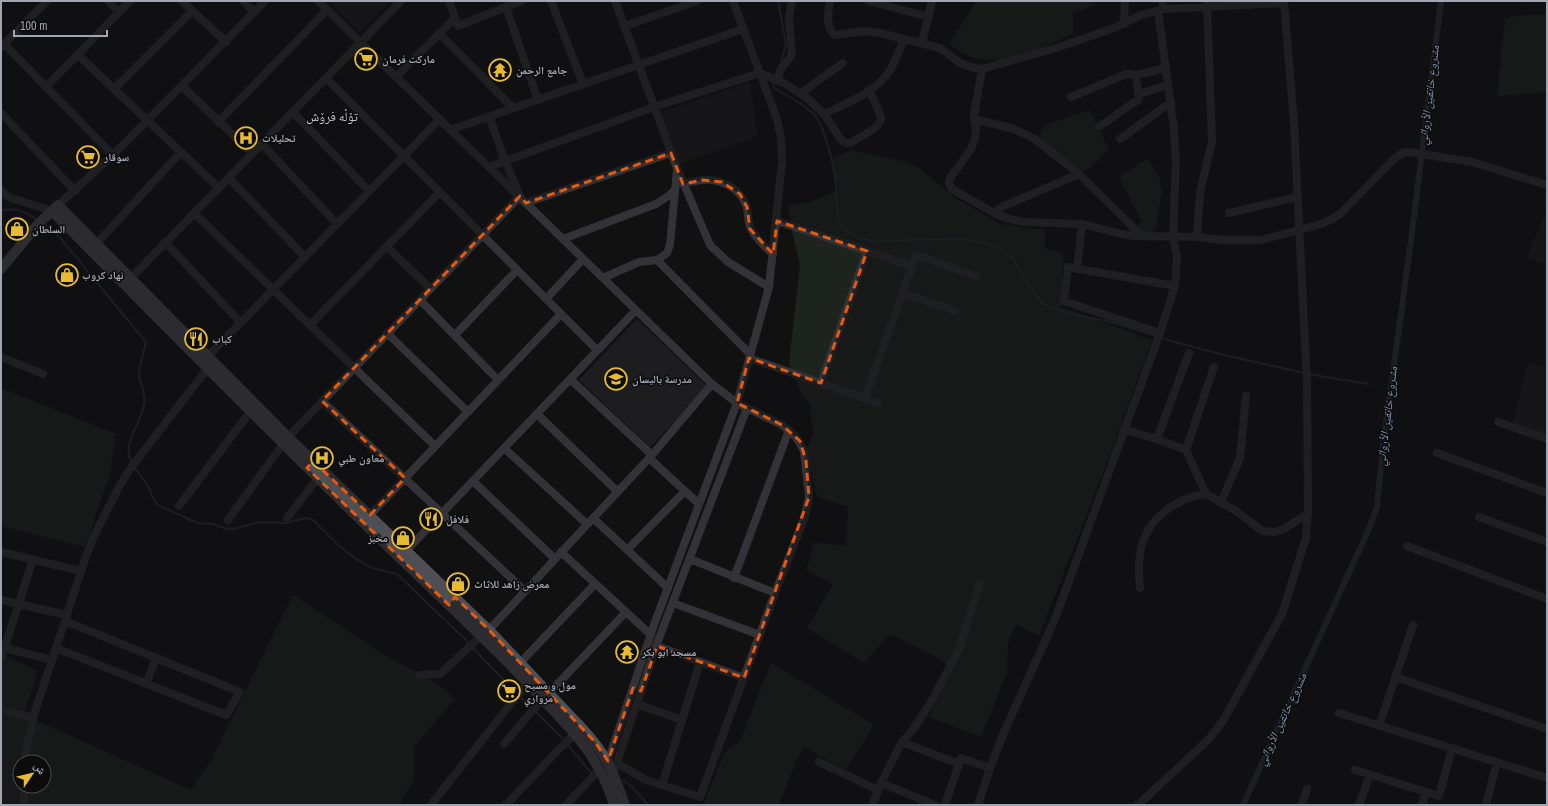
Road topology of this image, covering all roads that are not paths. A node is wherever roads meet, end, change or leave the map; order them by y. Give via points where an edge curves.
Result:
1 (47, 1) edge
2 (108, 1) edge
3 (130, 1) edge
4 (182, 1) edge
5 (243, 1) edge
6 (265, 1) edge
7 (318, 1) edge
8 (401, 1) edge
9 (449, 1) edge
10 (521, 1) edge
11 (551, 1) edge
12 (615, 1) edge
13 (697, 1) edge
14 (733, 1) edge
15 (792, 1) edge
16 (830, 1) edge
17 (869, 1) edge
18 (932, 1) edge
19 (1125, 1) edge
20 (1284, 2) edge
21 (1208, 4) edge
22 (506, 7) junction
23 (1161, 7) edge
24 (192, 10) junction
25 (327, 10) junction
26 (119, 12) junction
27 (254, 12) junction
28 (929, 17) junction
29 (455, 18) junction
30 (1124, 24) junction
31 (625, 26) junction
32 (743, 29) junction
33 (439, 33) junction
34 (904, 39) junction
35 (226, 42) junction
36 (361, 43) junction
37 (922, 43) junction
38 (2, 46) edge
39 (78, 55) junction
40 (843, 63) dead end
41 (639, 65) junction
42 (1166, 68) junction
43 (982, 69) junction
44 (764, 75) junction
45 (1136, 75) junction
46 (396, 77) junction
47 (326, 78) junction
48 (778, 81) junction
49 (583, 84) junction
50 (1168, 85) junction
51 (182, 86) junction
52 (46, 87) junction
53 (114, 89) junction
54 (869, 90) junction
55 (801, 93) junction
56 (1139, 94) junction
57 (1071, 97) dead end
58 (538, 100) junction
59 (1171, 102) junction
60 (654, 107) junction
61 (513, 108) junction
62 (292, 112) junction
63 (1, 113) edge
64 (824, 114) junction
65 (489, 116) junction
66 (974, 119) junction
67 (440, 120) junction
68 (147, 121) junction
69 (218, 122) junction
70 (1100, 126) dead end
71 (450, 130) junction
72 (1120, 140) dead end
73 (262, 144) junction
74 (181, 152) junction
75 (671, 153) junction
76 (252, 154) junction
77 (113, 155) junction
78 (404, 156) junction
79 (505, 161) junction
80 (489, 167) junction
81 (677, 168) junction
82 (1079, 174) junction
83 (229, 178) junction
84 (684, 184) junction
85 (1547, 185) edge
86 (219, 188) junction
87 (1, 190) edge
88 (675, 190) junction
89 (75, 191) junction
90 (369, 192) junction
91 (440, 192) junction
92 (520, 196) junction
93 (1297, 197) junction
94 (526, 203) junction
95 (55, 208) junction
96 (999, 208) dead end
97 (1229, 213) dead end
98 (195, 214) junction
99 (777, 221) junction
100 (338, 224) junction
101 (1082, 224) junction
102 (1299, 230) junction
103 (482, 235) junction
104 (1142, 236) junction
105 (1173, 236) junction
106 (1197, 237) junction
107 (563, 239) junction
108 (91, 242) junction
109 (166, 242) junction
110 (387, 247) junction
111 (867, 251) junction
112 (773, 254) junction
113 (305, 257) junction
114 (583, 259) junction
115 (657, 260) junction
116 (912, 266) junction
117 (1, 269) edge
118 (1077, 269) junction
119 (517, 270) junction
120 (976, 276) dead end
121 (130, 278) junction
122 (602, 278) junction
123 (1175, 286) junction
124 (769, 287) junction
125 (431, 289) junction
126 (273, 290) junction
127 (902, 293) junction
128 (546, 299) junction
129 (420, 300) junction
130 (636, 310) junction
131 (955, 311) dead end
132 (561, 314) junction
133 (241, 323) junction
134 (310, 325) junction
135 (388, 333) junction
136 (1160, 333) junction
137 (455, 335) junction
138 (597, 350) junction
139 (1189, 353) dead end
140 (208, 356) junction
141 (750, 356) junction
142 (1, 357) edge
143 (1214, 366) dead end
144 (354, 368) junction
145 (207, 369) junction
146 (43, 374) dead end
147 (570, 379) junction
148 (498, 380) junction
149 (820, 383) junction
150 (712, 384) junction
151 (1246, 396) dead end
152 (865, 398) junction
153 (322, 401) junction
154 (737, 403) junction
155 (878, 403) dead end
156 (747, 408) junction
157 (250, 412) junction
158 (468, 412) junction
159 (537, 414) junction
160 (1498, 422) dead end
161 (1124, 429) junction
162 (789, 430) junction
163 (1157, 439) junction
164 (1547, 439) edge
165 (286, 441) junction
166 (435, 446) junction
167 (504, 448) junction
168 (1186, 450) junction
169 (1438, 453) dead end
170 (650, 457) junction
171 (310, 465) junction
172 (318, 478) junction
173 (405, 478) junction
174 (473, 481) junction
175 (685, 491) junction
176 (618, 492) junction
177 (1547, 493) edge
178 (1206, 494) junction
179 (1221, 502) junction
180 (699, 504) junction
181 (179, 506) dead end
182 (1308, 513) junction
183 (442, 514) junction
184 (370, 515) junction
185 (1479, 517) dead end
186 (287, 518) dead end
187 (228, 520) dead end
188 (590, 521) junction
189 (688, 533) junction
190 (698, 537) junction
191 (1547, 542) edge
192 (1407, 546) dead end
193 (407, 550) junction
194 (627, 550) junction
195 (1, 552) edge
196 (558, 556) junction
197 (33, 559) junction
198 (690, 559) junction
199 (81, 571) junction
200 (734, 578) junction
201 (980, 583) dead end
202 (595, 584) junction
203 (668, 588) junction
204 (1140, 588) dead end
205 (524, 591) junction
206 (775, 593) junction
207 (1547, 599) edge
208 (1, 600) edge
209 (452, 601) junction
210 (673, 603) junction
211 (19, 604) junction
212 (626, 612) junction
213 (66, 618) junction
214 (655, 622) junction
215 (1413, 625) dead end
216 (664, 626) junction
217 (482, 635) junction
218 (651, 635) junction
219 (760, 635) junction
220 (657, 646) junction
221 (3, 647) edge
222 (56, 648) junction
223 (156, 658) junction
224 (1, 659) edge
225 (52, 660) junction
226 (700, 662) junction
227 (520, 663) junction
228 (420, 675) dead end
229 (1395, 677) junction
230 (744, 678) junction
231 (527, 683) junction
232 (146, 684) junction
233 (637, 690) junction
234 (543, 700) junction
235 (637, 704) junction
236 (1, 710) edge
237 (1339, 714) dead end
238 (33, 718) junction
239 (682, 720) junction
240 (1379, 726) junction
241 (1547, 729) edge
242 (575, 734) junction
243 (902, 742) junction
244 (504, 744) dead end
245 (1452, 748) junction
246 (26, 754) edge
247 (819, 762) dead end
248 (1497, 762) junction
249 (959, 764) junction
250 (613, 766) junction
251 (990, 768) junction
252 (600, 769) junction
253 (1354, 770) dead end
254 (1370, 775) junction
255 (1547, 778) edge
256 (662, 785) junction
257 (880, 786) junction
258 (1307, 789) dead end
259 (1426, 792) junction
260 (24, 794) edge
261 (24, 805) edge
262 (431, 805) edge
263 (506, 805) edge
264 (566, 805) edge
265 (614, 805) edge
266 (625, 805) edge
267 (872, 805) edge
268 (935, 805) edge
269 (945, 805) edge
270 (978, 805) edge
271 (1138, 805) edge
272 (1302, 805) edge
273 (1359, 805) edge
274 (1422, 805) edge
275 (1486, 805) edge

1 - 38 street
2 - 26 street
3 - 26 street
4 - 24 street
5 - 27 street
6 - 27 street
7 - 25 street
8 - 36 street
9 - 29 street
10 - 22 street
11 - 49 street
12 - 31 street
13 - 31 street
14 - 32 street
15 - 48 street via 789,25 792,51 790,58 780,68
16 - 34 street via 830,27 835,35 870,31
17 - 28 street
18 - 28 street
19 - 30 street
20 - 21 street
20 - 93 street
21 - 23 street
21 - 106 street via 1212,142 1200,192
22 - 29 street via 458,26
22 - 58 street
23 - 30 street
23 - 42 street
24 - 35 street
24 - 53 street
25 - 36 street
25 - 69 street
26 - 39 street
27 - 35 street
28 - 37 street
29 - 33 street
30 - 43 street via 1056,48
31 - 41 street
32 - 41 street
32 - 44 street
33 - 46 street
33 - 61 street
34 - 37 street
34 - 54 street via 890,71
35 - 51 street
36 - 46 street
36 - 47 street
37 - 43 street via 940,48 965,66
38 - 52 street
39 - 52 street
39 - 53 street
40 - 55 street
41 - 49 street
41 - 60 street
42 - 45 street
42 - 50 street
43 - 66 street
44 - 48 street
44 - 60 street
44 - 99 street via 781,139 782,162
45 - 56 street
45 - 57 street via 1126,74
46 - 67 street
47 - 62 street
47 - 78 street
48 - 55 street
49 - 58 street
50 - 56 street
50 - 59 street
51 - 68 street
51 - 69 street
52 - 77 street
53 - 68 street
54 - 64 street
54 - 64 street via 881,121 879,126 852,142 848,144 842,141
55 - 64 street
56 - 70 street via 1139,99
58 - 61 street
59 - 72 street
59 - 105 street via 1176,162
60 - 75 street
60 - 79 street
61 - 65 street
62 - 73 street
62 - 90 street
63 - 89 street
65 - 71 street
65 - 79 street
66 - 82 street via 1029,134
66 - 101 street via 975,140 950,178 952,189 1006,218 1031,222
67 - 71 street
67 - 78 street
68 - 74 street
68 - 77 street
69 - 76 street
71 - 80 street
73 - 76 street
73 - 100 street
74 - 86 street
74 - 108 street
75 - 81 street
75 - 94 street
76 - 83 street
77 - 89 street
78 - 90 street
78 - 91 street
79 - 80 street
79 - 92 street
80 - 92 street
81 - 84 street
81 - 88 street
82 - 96 street
82 - 104 street
83 - 86 street
83 - 113 street
84 - 112 street via 703,180 732,186 747,206 750,229 759,242
84 - 124 street via 710,245 728,262
85 - 102 street via 1472,162 1409,152 1399,155 1340,214 1321,224
86 - 98 street
87 - 95 street via 8,197
88 - 107 street via 656,204
88 - 115 street via 670,245 667,253
89 - 95 street
90 - 100 street
91 - 103 street
91 - 110 street
92 - 94 street
92 - 103 street
93 - 97 street
93 - 102 street
94 - 107 street
95 - 108 main road
95 - 117 main road via 40,221
98 - 109 street
98 - 126 street
99 - 111 street
99 - 112 street
100 - 113 street
101 - 104 street via 1121,234
101 - 118 street
102 - 106 street via 1261,240
102 - 182 street via 1307,383
103 - 119 street
103 - 125 street
104 - 105 street
105 - 106 street
105 - 123 street via 1177,258
107 - 114 street
108 - 121 main road
108 - 145 main road
109 - 121 street
109 - 133 street
110 - 125 street
110 - 134 street
111 - 116 street
111 - 149 street
112 - 124 street
113 - 126 street
114 - 122 street
114 - 128 street
115 - 122 street via 639,262
115 - 141 street
116 - 120 street via 916,255
116 - 127 street
118 - 123 street
118 - 136 street via 1068,267 1064,301
119 - 128 street
119 - 137 street
121 - 140 main road
122 - 130 street
123 - 136 street
124 - 141 street
125 - 129 street
126 - 133 street
126 - 134 street
127 - 131 street
127 - 152 street
128 - 132 street
129 - 135 street
129 - 137 street
130 - 138 street
130 - 150 street
132 - 138 street
132 - 148 street
133 - 140 street
134 - 144 street
135 - 144 street
135 - 158 street
136 - 161 street
137 - 148 street
138 - 147 street
139 - 163 street
140 - 165 main road
141 - 149 street
141 - 154 street
142 - 146 street
143 - 168 street
144 - 153 street
144 - 166 street
145 - 157 main road
145 - 199 street via 118,487 94,536
147 - 159 street
147 - 170 street
148 - 158 street
149 - 152 street
150 - 154 street
150 - 170 street
151 - 179 street via 1240,458
152 - 155 street
153 - 165 street
153 - 173 street
154 - 156 street
154 - 180 street
156 - 162 street
156 - 190 street
157 - 165 main road
157 - 181 street
158 - 166 street
159 - 167 street
159 - 176 street
160 - 164 street
161 - 163 street
161 - 251 street via 1054,619
162 - 200 street
162 - 206 street via 800,441 804,451 809,497 805,516
163 - 168 street
165 - 171 main road
165 - 187 street
166 - 173 street
167 - 174 street
167 - 188 street
168 - 178 street
169 - 177 street
170 - 175 street
170 - 176 street
171 - 172 main road
171 - 184 main road
172 - 186 street
172 - 209 main road
173 - 183 street
173 - 184 street
174 - 183 street
174 - 196 street
175 - 180 street
175 - 194 street
176 - 188 street
178 - 179 street
178 - 204 street via 1183,500 1158,516 1150,525 1139,554
179 - 182 street via 1262,531 1275,532 1284,529
180 - 189 street
182 - 271 street via 1306,538 1282,614 1223,721 1209,739
183 - 193 street
183 - 205 street
184 - 193 main road
185 - 191 street
188 - 194 street
188 - 196 street
189 - 190 street
189 - 203 street
190 - 198 street
192 - 207 street
193 - 209 main road
194 - 203 street
195 - 197 street
196 - 202 street
196 - 205 street
197 - 199 street
197 - 211 street
198 - 200 street
198 - 210 street
199 - 213 street
200 - 206 street
201 - 243 street via 959,648 933,699
202 - 212 street
202 - 227 street
203 - 214 street
205 - 217 street
206 - 219 street
208 - 211 street
209 - 217 main road
210 - 216 street
210 - 219 street
211 - 213 street
211 - 221 street
212 - 218 street
212 - 234 street
213 - 222 street
213 - 223 street
214 - 216 street
214 - 218 street
215 - 229 street
216 - 220 street
217 - 227 main road
217 - 228 street via 440,674
217 - 231 main road
218 - 233 street
219 - 230 street
220 - 226 street
220 - 233 street
221 - 224 street
221 - 225 street
222 - 225 street
222 - 232 street
223 - 232 street
223 - 232 street via 240,692 226,715
225 - 238 street
226 - 230 street
226 - 239 street
227 - 234 main road
229 - 240 street
229 - 241 street
230 - 256 street via 700,797
231 - 234 main road
231 - 262 street
233 - 235 street
233 - 250 street
234 - 242 main road
234 - 244 street
235 - 239 street
235 - 250 street
236 - 238 street
237 - 240 street
238 - 246 street
239 - 256 street
240 - 245 street
242 - 250 main road via 595,742
242 - 252 main road
242 - 263 street
243 - 249 street
243 - 257 street
245 - 248 street
245 - 259 street via 1439,796
247 - 257 street
248 - 255 street
248 - 275 street
249 - 251 street via 961,758
249 - 269 street
250 - 256 street
250 - 266 main road
251 - 270 street
252 - 264 street
252 - 265 main road
253 - 254 street
254 - 259 street
254 - 273 street
257 - 267 street
257 - 268 street
258 - 272 street
259 - 274 street
260 - 261 street

